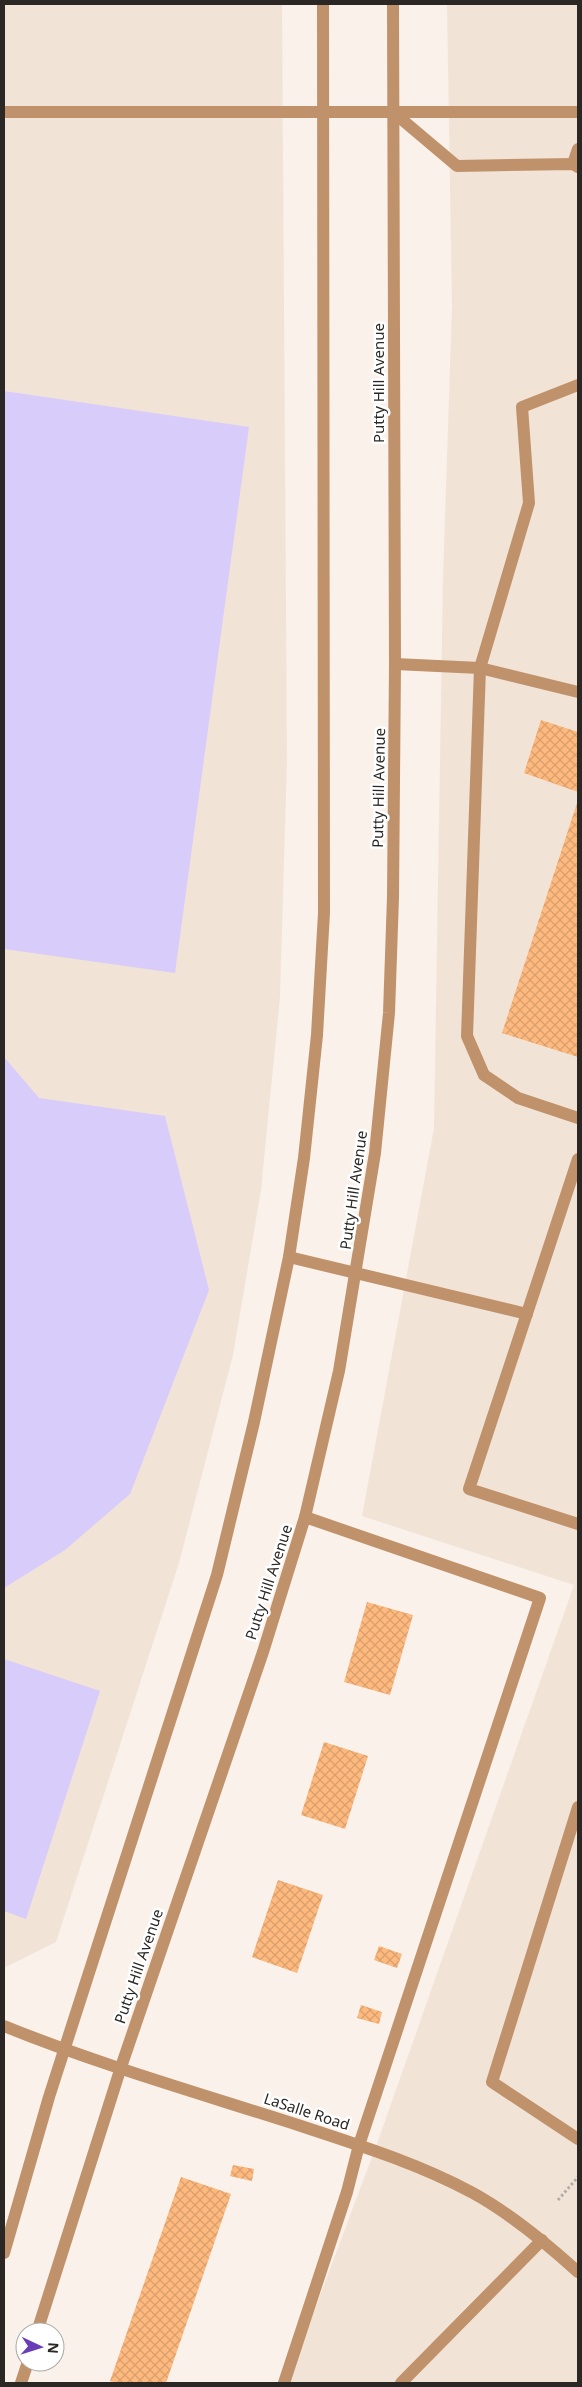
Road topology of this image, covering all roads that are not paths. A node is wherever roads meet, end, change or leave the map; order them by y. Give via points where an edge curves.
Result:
1 (323, 4) edge
2 (393, 4) edge
3 (4, 112) edge
4 (324, 112) junction
5 (393, 112) junction
6 (578, 112) edge
7 (578, 149) edge
8 (576, 166) edge
9 (578, 385) edge
10 (395, 664) junction
11 (480, 668) junction
12 (578, 692) edge
13 (578, 1118) edge
14 (578, 1159) edge
15 (289, 1257) junction
16 (357, 1273) junction
17 (527, 1314) junction
18 (305, 1517) junction
19 (578, 1524) edge
20 (578, 1807) edge
21 (4, 2026) edge
22 (65, 2051) junction
23 (121, 2067) junction
24 (578, 2139) edge
25 (359, 2145) junction
26 (542, 2240) junction
27 (4, 2253) edge
28 (578, 2272) edge
29 (40, 2322) edge
30 (284, 2383) edge
31 (401, 2383) edge

1 - 4 street
2 - 5 street, Putty Hill Avenue
3 - 4 street
4 - 5 street
4 - 15 street via 324,913 305,1149
5 - 6 street
5 - 8 street via 457,166
5 - 10 street, Putty Hill Avenue
7 - 8 street
9 - 11 street via 522,407 529,503
10 - 11 street
10 - 16 street, Putty Hill Avenue via 389,1012 375,1153
11 - 12 street
11 - 13 street via 467,1036 484,1075 518,1098
14 - 17 street
15 - 16 street
15 - 22 street via 217,1575
16 - 17 street
16 - 18 street, Putty Hill Avenue via 339,1371
17 - 19 street via 469,1489
18 - 23 street, Putty Hill Avenue via 263,1652
18 - 25 street via 540,1598
20 - 24 street via 492,2082
21 - 22 street, LaSalle Road
22 - 23 street, LaSalle Road
22 - 27 street
23 - 25 street, LaSalle Road
23 - 29 street, Putty Hill Avenue
25 - 26 street, LaSalle Road via 474,2194
25 - 30 street via 347,2192
26 - 28 street, LaSalle Road
26 - 31 street

